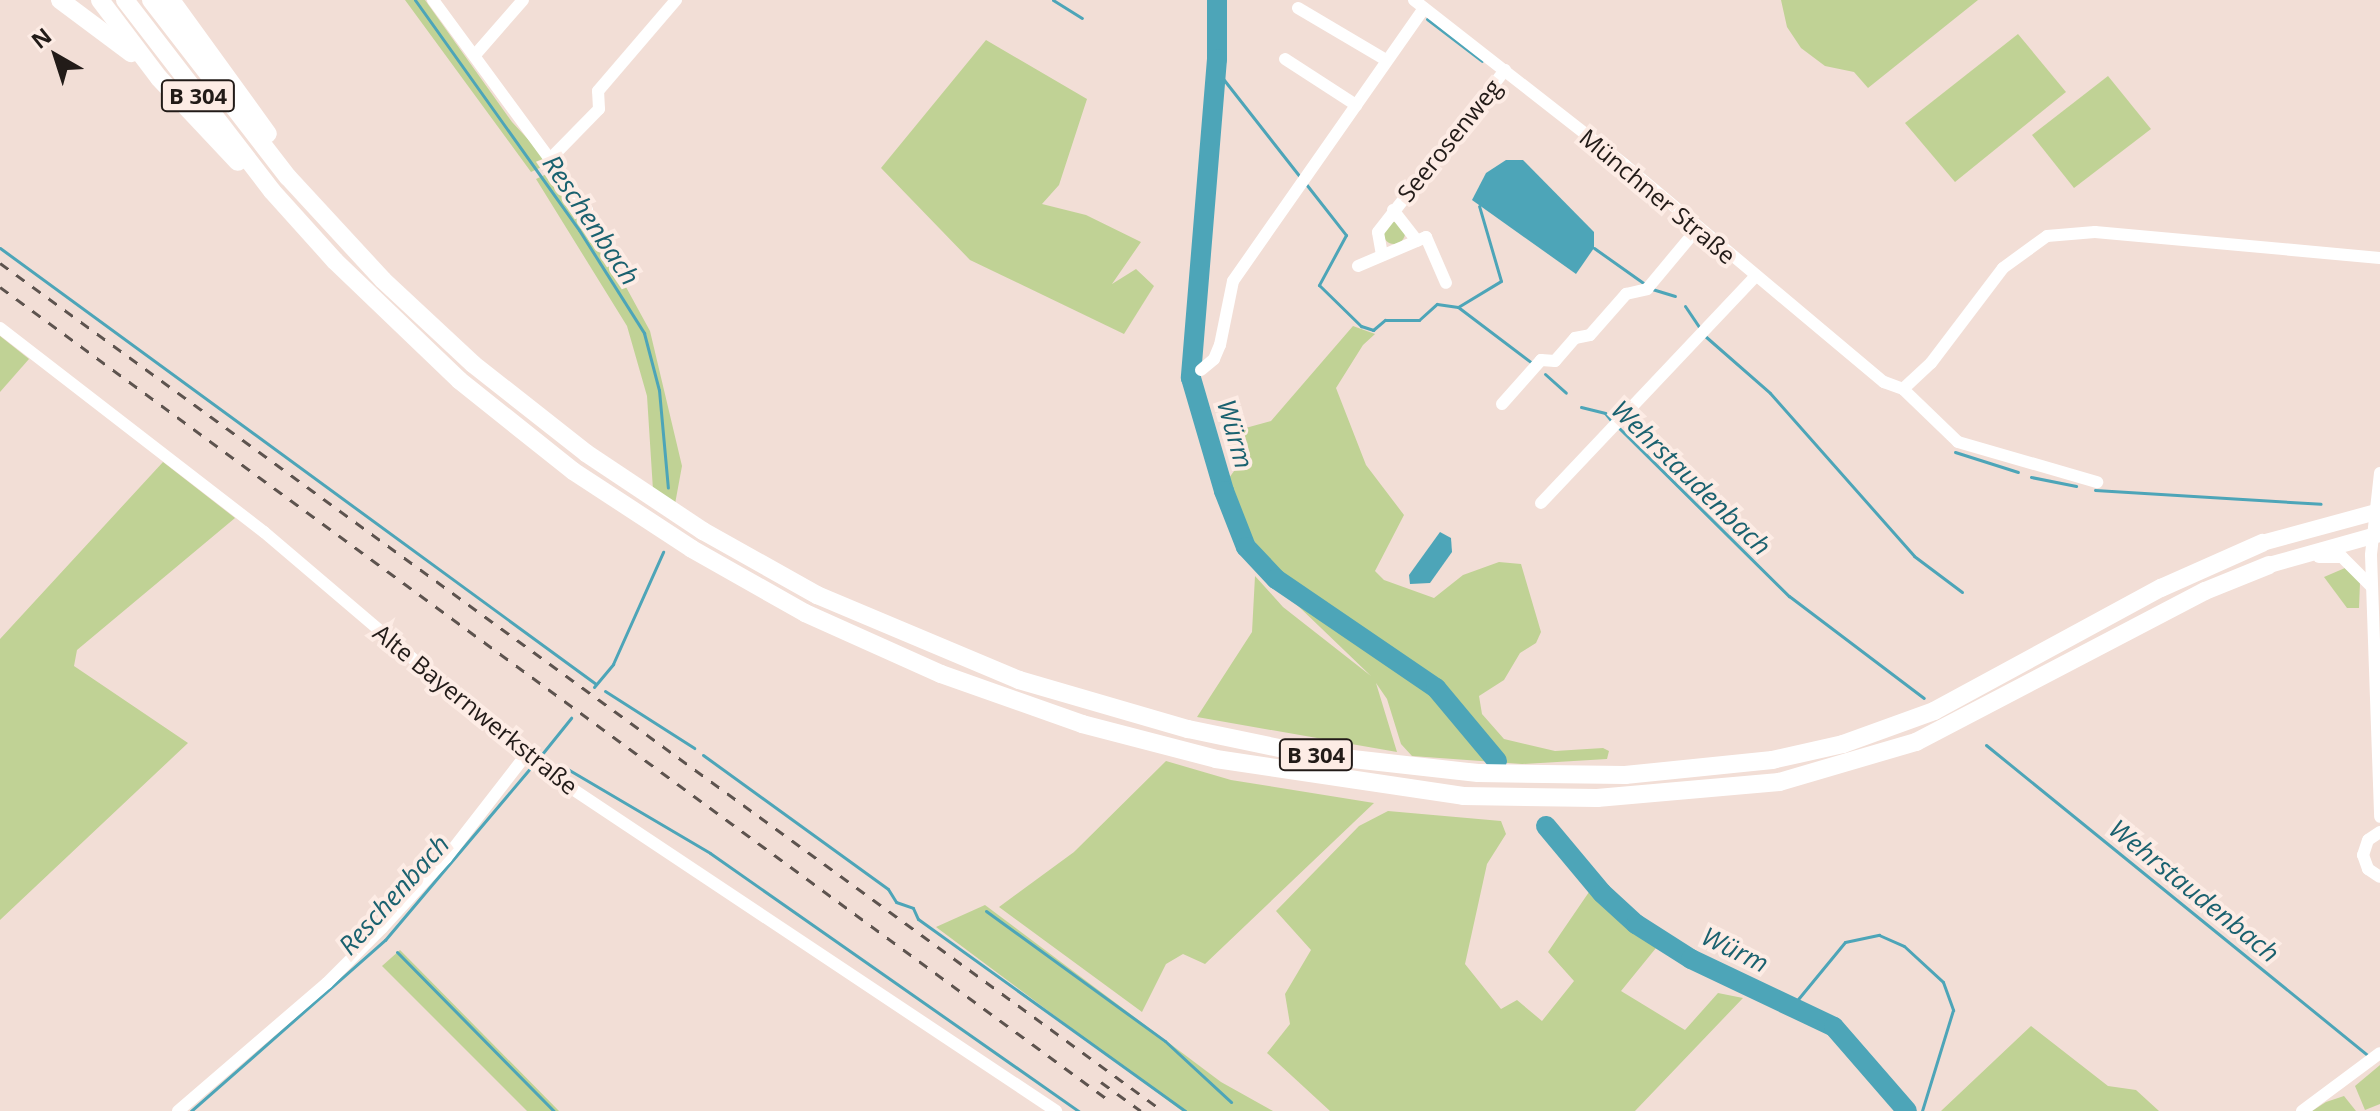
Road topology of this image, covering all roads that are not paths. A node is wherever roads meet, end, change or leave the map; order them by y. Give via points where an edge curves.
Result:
1 (60, 0) edge
2 (100, 0) edge
3 (125, 0) edge
4 (151, 0) edge
5 (171, 0) edge
6 (433, 0) edge
7 (523, 0) edge
8 (676, 0) edge
9 (1419, 4) edge
10 (1298, 8) dead end
11 (475, 55) junction
12 (1285, 59) dead end
13 (1386, 60) junction
14 (1505, 70) junction
15 (159, 78) junction
16 (1356, 105) junction
17 (535, 139) junction
18 (567, 147) junction
19 (552, 157) junction
20 (288, 177) junction
21 (272, 191) junction
22 (587, 210) dead end
23 (1393, 210) junction
24 (1697, 229) junction
25 (1417, 241) junction
26 (1382, 255) junction
27 (2380, 258) edge
28 (1358, 266) dead end
29 (1755, 277) junction
30 (1446, 283) dead end
31 (0, 328) edge
32 (1201, 370) dead end
33 (1903, 389) junction
34 (1502, 404) dead end
35 (2380, 473) edge
36 (2097, 482) dead end
37 (1541, 503) dead end
38 (2376, 512) edge
39 (2376, 535) edge
40 (2262, 543) joint
41 (2289, 557) junction
42 (2269, 565) joint
43 (2372, 587) junction
44 (533, 761) junction
45 (2380, 817) edge
46 (2380, 832) edge
47 (2380, 877) edge
48 (2380, 1053) edge
49 (178, 1111) edge
50 (1056, 1111) edge
51 (2302, 1111) edge

1 - 15 highway via 96,22
2 - 15 highway
3 - 21 highway, B 304
4 - 20 highway, B 304
5 - 20 highway via 280,151
6 - 11 street
7 - 11 street
8 - 18 street via 598,91 599,109
9 - 13 street
9 - 14 street, Münchner Straße
10 - 13 street
11 - 17 street
12 - 16 street
13 - 16 street
14 - 23 street, Seerosenweg
14 - 24 street, Münchner Straße
15 - 21 highway via 216,142
16 - 32 street via 1233,281 1220,345
17 - 18 street
17 - 19 street
18 - 19 street
19 - 22 street
20 - 40 highway, B 304 via 383,280 473,364 586,453 703,531 817,595 1019,680 1188,729 1308,754 1429,769 1575,776 1686,772 1792,756 1934,711 2184,576
21 - 42 highway, B 304 via 367,294 459,380 573,471 692,549 805,613 941,674 1082,724 1216,759 1463,796 1627,797 1779,782 1916,742 2205,591
23 - 25 street, Seerosenweg
23 - 26 street, Seerosenweg via 1378,232
24 - 29 street, Münchner Straße
24 - 34 street via 1650,287 1626,294 1590,335 1575,338 1555,361 1541,360
25 - 26 street, Seerosenweg
25 - 30 street, Seerosenweg via 1426,237
26 - 28 street, Seerosenweg
27 - 33 street via 2095,232 2047,236 2003,268 1931,363
29 - 33 street, Münchner Straße via 1884,382
29 - 37 street
31 - 44 street, Alte Bayernwerkstraße via 264,532
33 - 36 street, Münchner Straße via 1958,442
35 - 38 street
38 - 39 street
38 - 40 main road, B 304
39 - 41 main road, B 304
39 - 43 street
41 - 42 main road, B 304
41 - 43 street via 2342,557
43 - 45 street
44 - 49 street via 327,983
44 - 50 street, Alte Bayernwerkstraße
46 - 47 street via 2368,840 2363,855 2368,869
48 - 51 street

